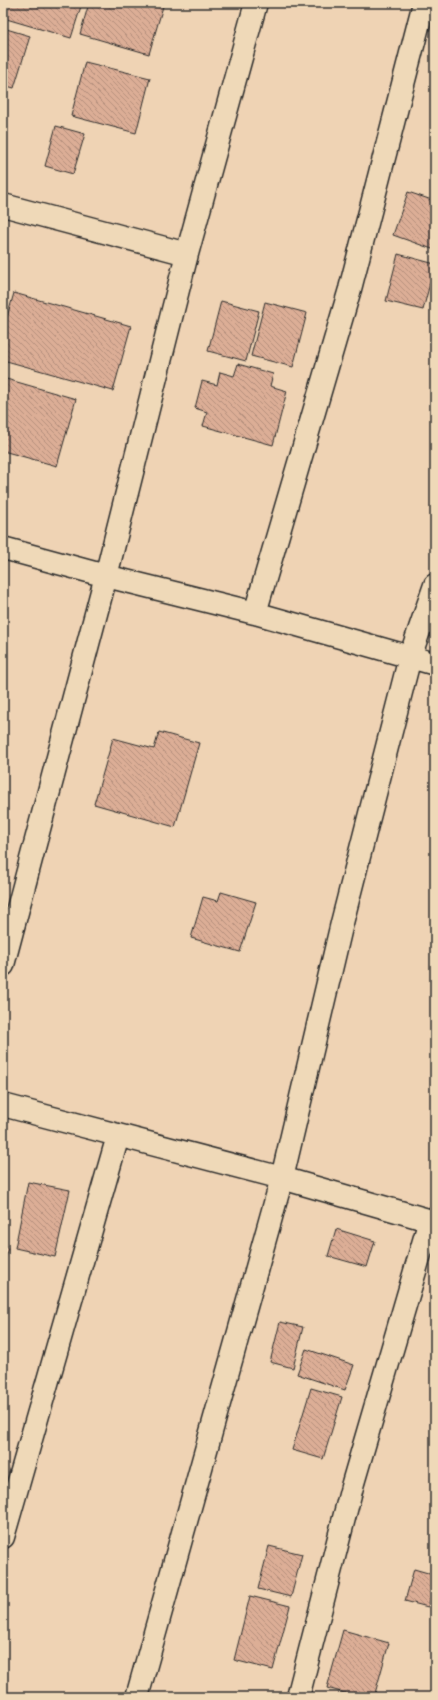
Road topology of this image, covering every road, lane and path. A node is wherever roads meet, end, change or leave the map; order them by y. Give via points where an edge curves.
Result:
1 (256, 3) edge
2 (424, 3) edge
3 (3, 205) edge
4 (187, 254) junction
5 (3, 548) edge
6 (106, 576) junction
7 (435, 585) edge
8 (255, 613) junction
9 (410, 657) junction
10 (435, 664) edge
11 (3, 965) edge
12 (3, 1105) edge
13 (118, 1136) junction
14 (282, 1178) junction
15 (432, 1221) edge
16 (3, 1537) edge
17 (137, 1697) edge
18 (298, 1697) edge

1 - 4 street
2 - 8 street via 350,289
3 - 4 street
4 - 6 street
5 - 6 street
6 - 8 street
6 - 11 street
7 - 9 street
8 - 9 street
9 - 10 street
9 - 14 street via 342,923
12 - 13 street
13 - 14 street
13 - 16 street
14 - 15 street
14 - 17 street
15 - 18 street via 353,1483

